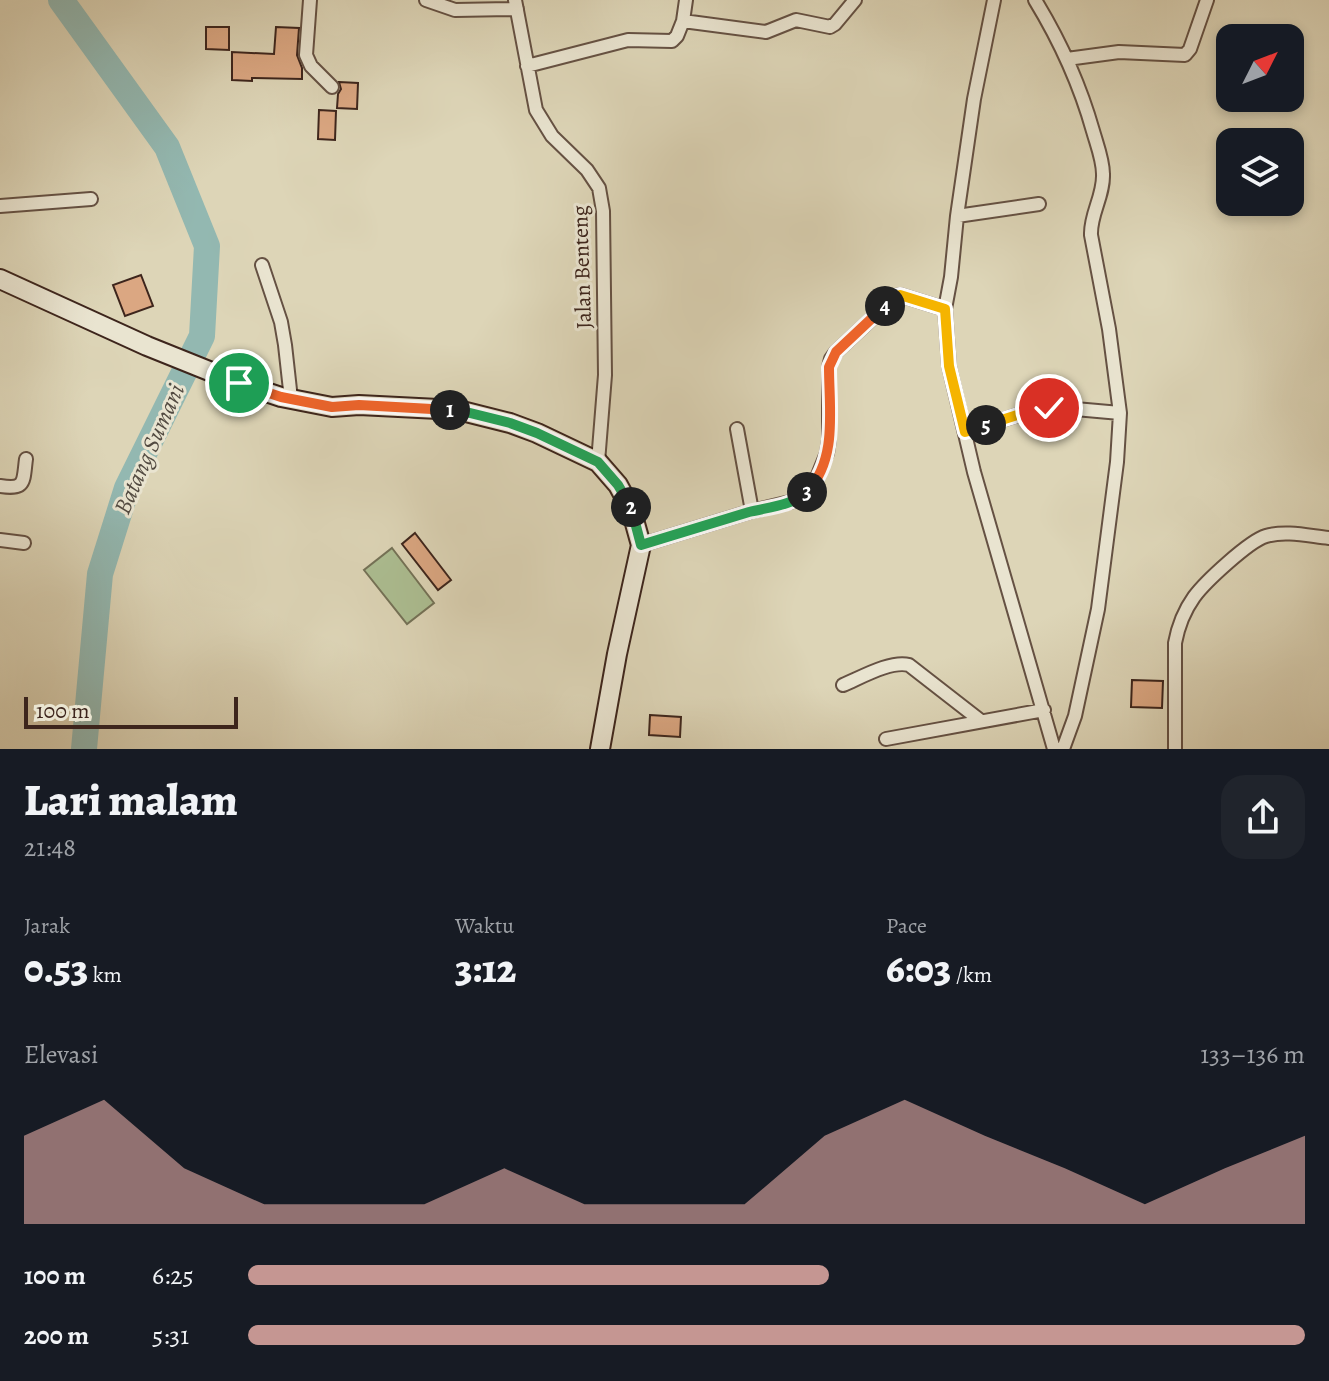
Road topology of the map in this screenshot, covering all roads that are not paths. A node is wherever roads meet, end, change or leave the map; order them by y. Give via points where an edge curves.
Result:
1 (310, 0) edge
2 (426, 0) edge
3 (686, 0) edge
4 (855, 0) edge
5 (994, 0) edge
6 (1035, 0) edge
7 (1207, 0) edge
8 (516, 4) edge
9 (683, 21) junction
10 (1067, 59) junction
11 (527, 66) junction
12 (332, 87) dead end
13 (91, 199) dead end
14 (1039, 204) dead end
15 (0, 206) edge
16 (957, 216) junction
17 (262, 265) dead end
18 (0, 279) edge
19 (945, 309) junction
20 (291, 399) junction
21 (1120, 413) junction
22 (737, 429) dead end
23 (965, 432) junction
24 (26, 459) dead end
25 (598, 462) junction
26 (0, 486) edge
27 (752, 511) junction
28 (1329, 538) edge
29 (0, 540) edge
30 (24, 543) dead end
31 (641, 545) junction
32 (843, 685) dead end
33 (1044, 710) junction
34 (981, 721) junction
35 (886, 739) dead end
36 (600, 749) edge
37 (1054, 749) edge
38 (1063, 749) edge
39 (1175, 749) edge

1 - 12 street via 306,55
2 - 8 street via 455,10
3 - 9 street
4 - 9 street via 830,27 798,20 766,32
5 - 16 street
6 - 10 street
7 - 10 street via 1185,55 1119,52
8 - 11 street, Jalan Benteng
9 - 11 street via 672,41 628,40
10 - 21 street via 1103,173 1090,223
11 - 25 street, Jalan Benteng via 536,110 599,188 605,375
13 - 15 street
14 - 16 street
16 - 19 street
17 - 20 street via 281,322
18 - 20 street via 147,346
19 - 23 street via 949,366
19 - 27 street via 896,296 836,352 829,367 827,453 816,480 800,498
20 - 25 street via 332,407 458,410 537,433
21 - 23 street via 1033,410
21 - 38 street via 1098,609
22 - 27 street
23 - 33 street
24 - 26 street via 20,485
25 - 31 street via 631,509
27 - 31 street
28 - 39 street via 1280,533 1257,539 1195,596 1175,643
29 - 30 street
31 - 36 street
32 - 34 street via 904,663
33 - 34 street
33 - 37 street
34 - 35 street

